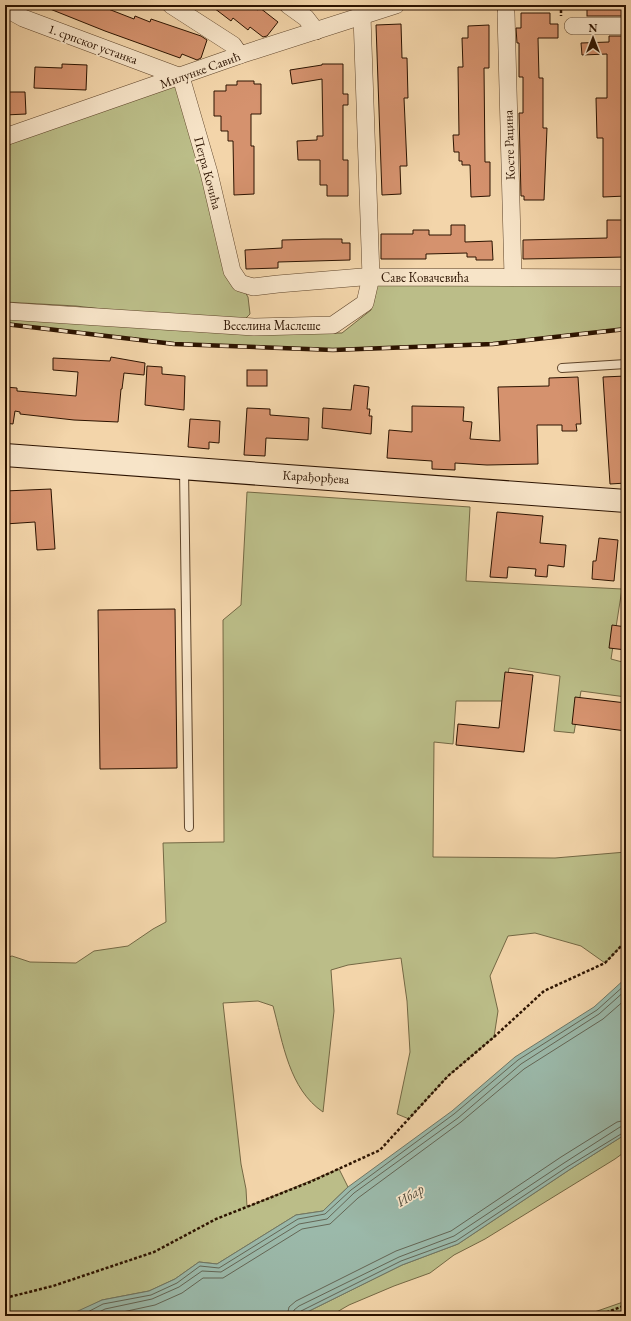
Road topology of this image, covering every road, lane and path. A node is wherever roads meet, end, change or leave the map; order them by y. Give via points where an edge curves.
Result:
1 (11, 5) edge
2 (170, 5) edge
3 (288, 5) edge
4 (393, 5) edge
5 (506, 13) dead end
6 (362, 16) junction
7 (573, 26) dead end
8 (626, 26) edge
9 (316, 31) junction
10 (240, 55) junction
11 (181, 77) junction
12 (5, 137) edge
13 (232, 271) joint
14 (371, 277) junction
15 (513, 277) junction
16 (626, 278) edge
17 (5, 311) edge
18 (626, 364) edge
19 (562, 368) dead end
20 (5, 455) edge
21 (184, 468) junction
22 (626, 501) edge
23 (189, 827) dead end
24 (626, 941) edge
25 (5, 1298) edge
26 (626, 1305) edge
27 (597, 1316) edge

1 - 11 street, 1. српског устанка via 14,13 23,18
2 - 10 street via 233,45
3 - 9 street via 306,18
4 - 6 street, Милунке Савић
5 - 15 street, Косте Рацина
6 - 9 street, Милунке Савић
6 - 14 street, Веселина Маслеше
7 - 8 street
9 - 10 street, Милунке Савић
10 - 11 street, Милунке Савић
11 - 12 street, Милунке Савић
11 - 13 street, Петра Кочића via 209,173
13 - 14 street, Саве Ковачевића via 240,283 253,288
14 - 15 street, Саве Ковачевића
14 - 17 street, Веселина Маслеше via 365,303 333,325 254,327
15 - 16 street, Саве Ковачевића
18 - 19 lane
20 - 21 street, Карађорђева
21 - 22 street, Карађорђева
21 - 23 lane
24 - 25 path via 605,963 544,991 448,1076 380,1150 310,1182 216,1219 154,1252 53,1286
26 - 27 path

